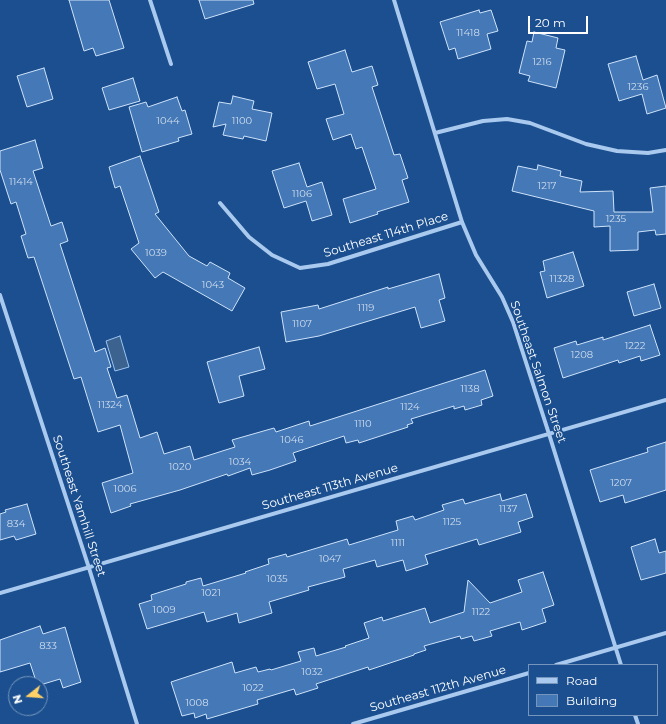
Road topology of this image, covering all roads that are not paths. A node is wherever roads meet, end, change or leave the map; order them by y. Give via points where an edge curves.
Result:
1 (150, 0) edge
2 (394, 0) edge
3 (171, 64) dead end
4 (435, 133) junction
5 (666, 150) edge
6 (220, 203) dead end
7 (462, 222) junction
8 (0, 295) edge
9 (666, 400) edge
10 (549, 434) junction
11 (89, 568) junction
12 (0, 593) edge
13 (666, 633) edge
14 (616, 648) junction
15 (560, 664) edge
16 (621, 664) edge
17 (528, 673) edge
18 (138, 724) edge
19 (353, 724) edge

1 - 3 street
2 - 4 street, Southeast Salmon Street
4 - 5 street via 483,121 507,119 530,122 586,144 617,151 648,153
4 - 7 street, Southeast Salmon Street
6 - 7 street, Southeast 114th Place via 249,237 272,255 300,268 328,264
7 - 10 street, Southeast Salmon Street via 476,255 502,297 513,322
8 - 11 street, Southeast Yamhill Street
9 - 10 street, Southeast 113th Avenue
10 - 11 street, Southeast 113th Avenue
10 - 14 street, Southeast Salmon Street
11 - 12 street, Southeast 113th Avenue
11 - 18 street, Southeast Yamhill Street
13 - 14 street
14 - 15 street
14 - 16 street, Southeast Salmon Street
17 - 19 street, Southeast 112th Avenue

